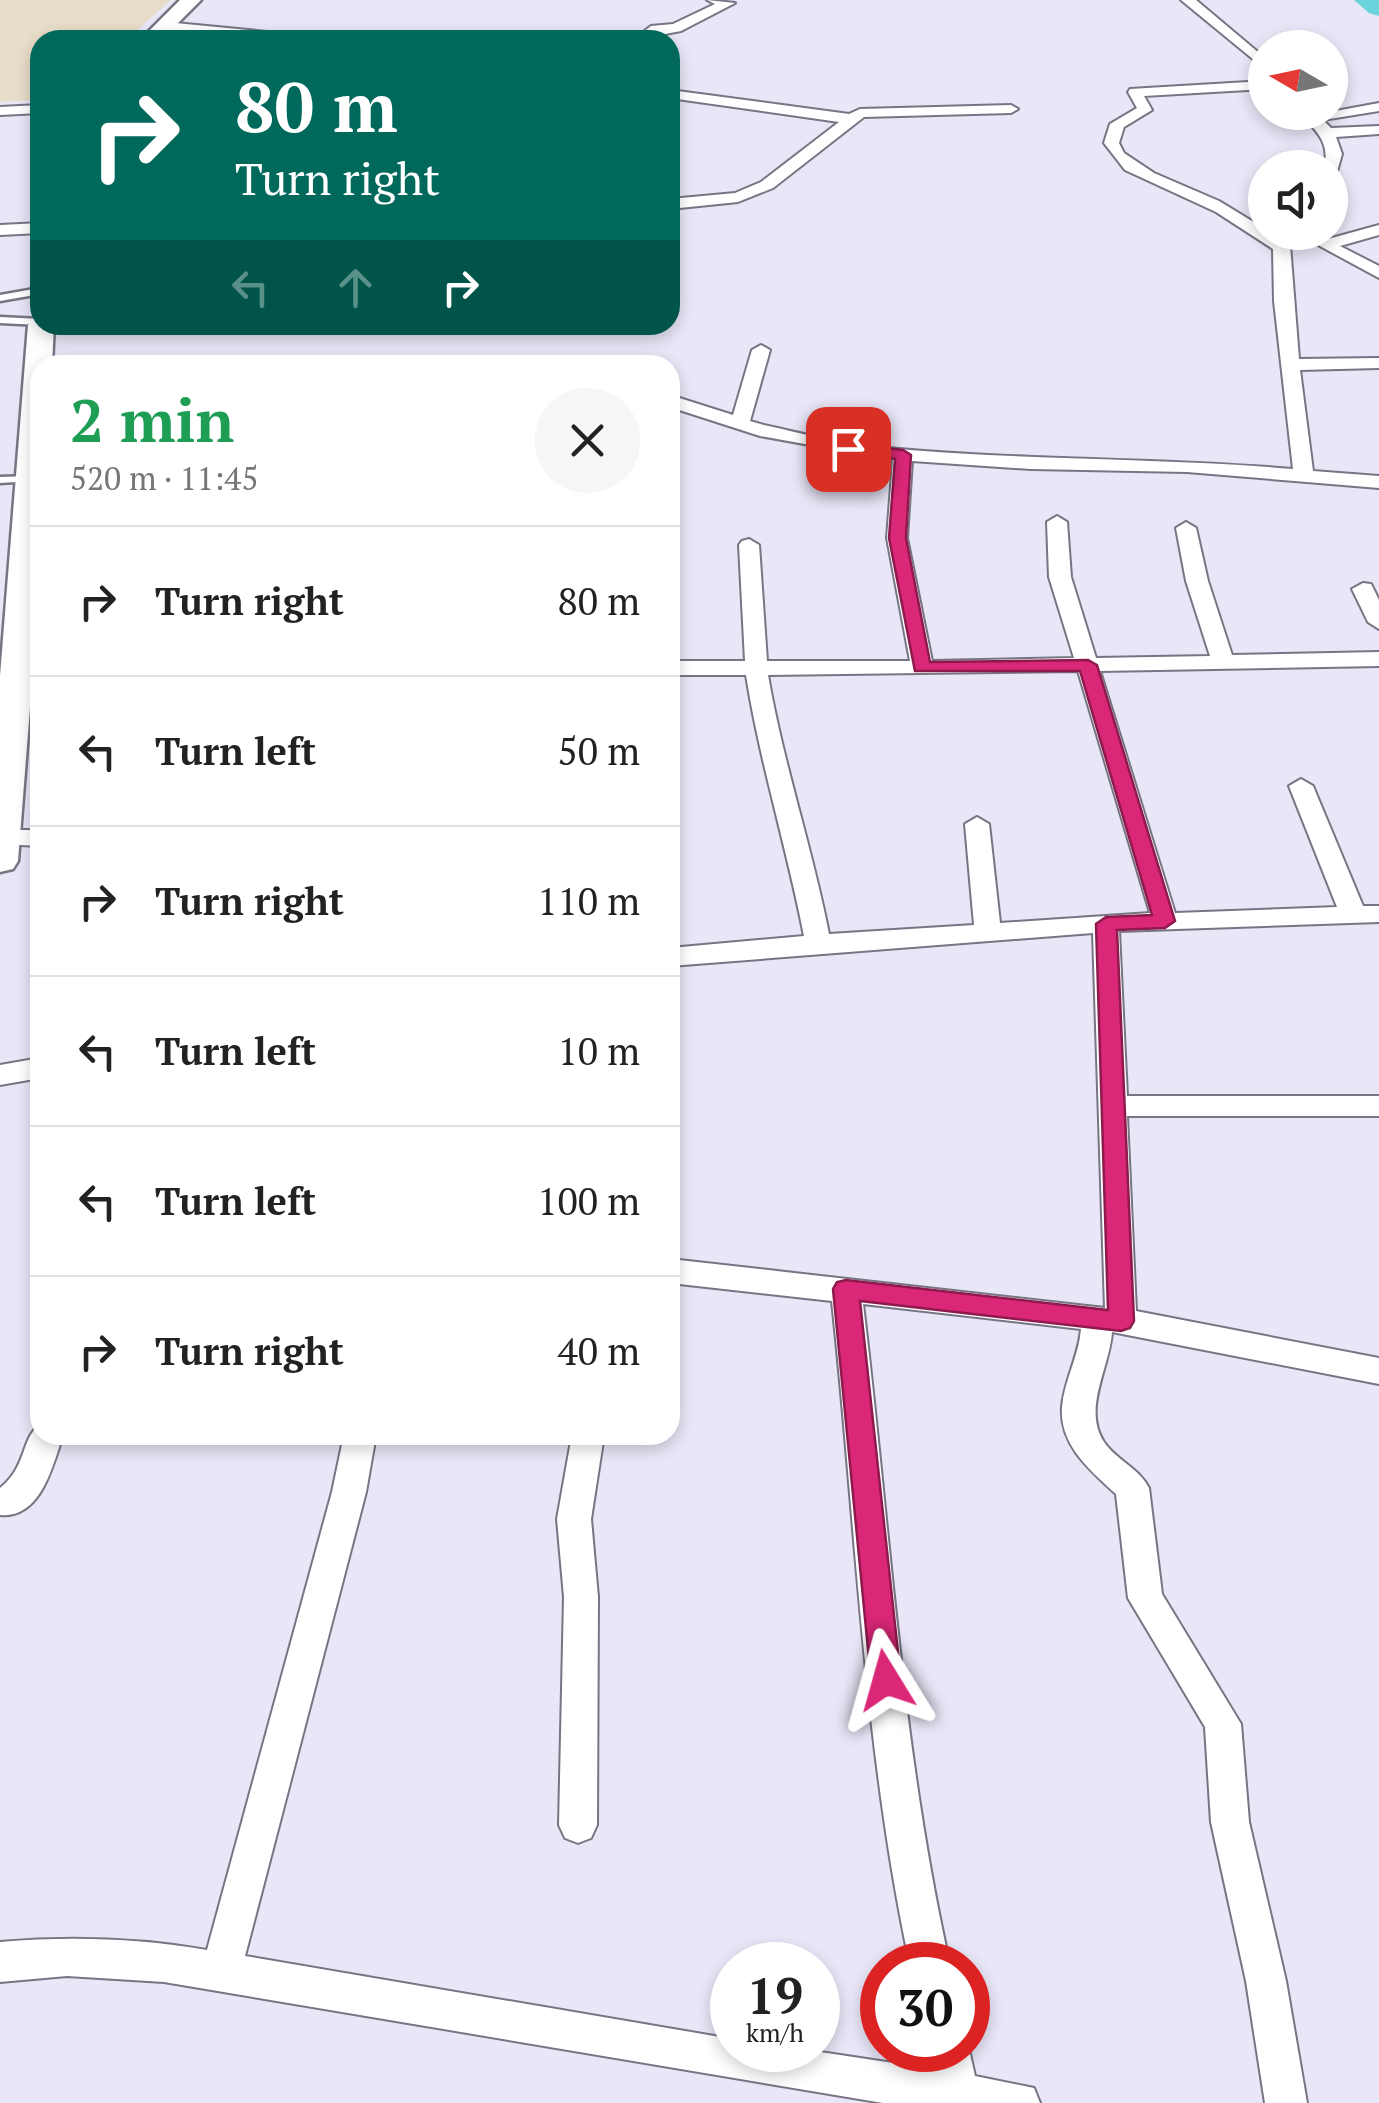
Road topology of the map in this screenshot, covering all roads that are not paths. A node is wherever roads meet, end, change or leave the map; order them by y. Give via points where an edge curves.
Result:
1 (191, 0) edge
2 (714, 0) edge
3 (1188, 0) edge
4 (161, 30) edge
5 (655, 30) edge
6 (1248, 51) edge
7 (1248, 86) edge
8 (680, 95) edge
9 (1379, 107) edge
10 (1011, 109) dead end
11 (30, 110) edge
12 (0, 111) edge
13 (1348, 111) edge
14 (852, 119) junction
15 (1324, 130) edge
16 (1379, 130) edge
17 (1327, 133) junction
18 (1335, 150) edge
19 (680, 203) edge
20 (1248, 222) edge
21 (30, 228) edge
22 (0, 230) edge
23 (1379, 230) edge
24 (1348, 239) edge
25 (1282, 250) edge
26 (1339, 250) edge
27 (1379, 273) edge
28 (30, 293) edge
29 (0, 298) edge
30 (0, 320) edge
31 (30, 323) edge
32 (761, 350) dead end
33 (1379, 362) edge
34 (1291, 365) junction
35 (680, 404) edge
36 (740, 423) junction
37 (30, 433) edge
38 (903, 455) junction
39 (1304, 475) junction
40 (14, 480) edge
41 (1379, 482) edge
42 (1058, 522) dead end
43 (1186, 528) dead end
44 (749, 545) dead end
45 (27, 588) edge
46 (1363, 589) dead end
47 (1379, 622) edge
48 (1379, 659) edge
49 (1224, 663) junction
50 (1088, 665) junction
51 (680, 668) edge
52 (756, 668) junction
53 (922, 668) junction
54 (27, 676) edge
55 (5, 727) edge
56 (1301, 786) dead end
57 (977, 824) dead end
58 (1, 837) edge
59 (30, 838) edge
60 (0, 861) edge
61 (1366, 914) edge
62 (1165, 921) junction
63 (1106, 924) junction
64 (988, 933) junction
65 (818, 944) junction
66 (680, 956) edge
67 (30, 1070) edge
68 (0, 1075) edge
69 (1111, 1106) junction
70 (1374, 1112) edge
71 (680, 1271) edge
72 (846, 1289) junction
73 (1109, 1320) junction
74 (1379, 1371) edge
75 (43, 1445) edge
76 (357, 1445) edge
77 (586, 1445) edge
78 (5, 1504) dead end
79 (578, 1825) dead end
80 (925, 1942) edge
81 (0, 1962) edge
82 (221, 1971) junction
83 (954, 2072) edge
84 (960, 2098) edge
85 (1019, 2103) edge
86 (1286, 2103) edge

1 - 4 main road
2 - 5 street via 728,3 676,28
3 - 6 street
7 - 20 street via 1134,92 1146,110 1116,127 1111,141 1116,157 1129,166
8 - 14 street
9 - 13 street
10 - 14 street via 860,113
11 - 12 street
14 - 19 street via 767,186 738,197
15 - 17 street
16 - 17 street
17 - 18 street
21 - 22 street
23 - 24 street
25 - 34 street
26 - 27 street
28 - 29 lane
30 - 31 lane
32 - 36 street
33 - 34 street
34 - 39 street
35 - 36 street
36 - 38 street via 823,445
37 - 40 main road
38 - 39 street
38 - 53 street via 897,538
39 - 41 street
40 - 45 main road
42 - 50 street via 1060,577
43 - 49 street
44 - 52 street
45 - 54 main road
46 - 47 street
48 - 49 street
49 - 50 street
50 - 53 street
50 - 62 street
51 - 52 street
52 - 53 street
52 - 65 street
54 - 55 main road
55 - 58 main road
56 - 61 street
57 - 64 street
58 - 59 street
58 - 60 main road
61 - 62 street
62 - 63 street
63 - 64 street
63 - 69 street
64 - 65 street
65 - 66 street
67 - 68 street
69 - 70 street
69 - 73 street
71 - 72 street
72 - 73 street
72 - 80 street via 880,1641
73 - 74 street
73 - 86 street via 1078,1409 1088,1448 1132,1488 1145,1598 1223,1724 1230,1822
75 - 78 street via 31,1482
76 - 82 street
77 - 79 street via 574,1520 581,1597
81 - 82 street via 67,1956
82 - 84 street
83 - 84 street
84 - 85 street

